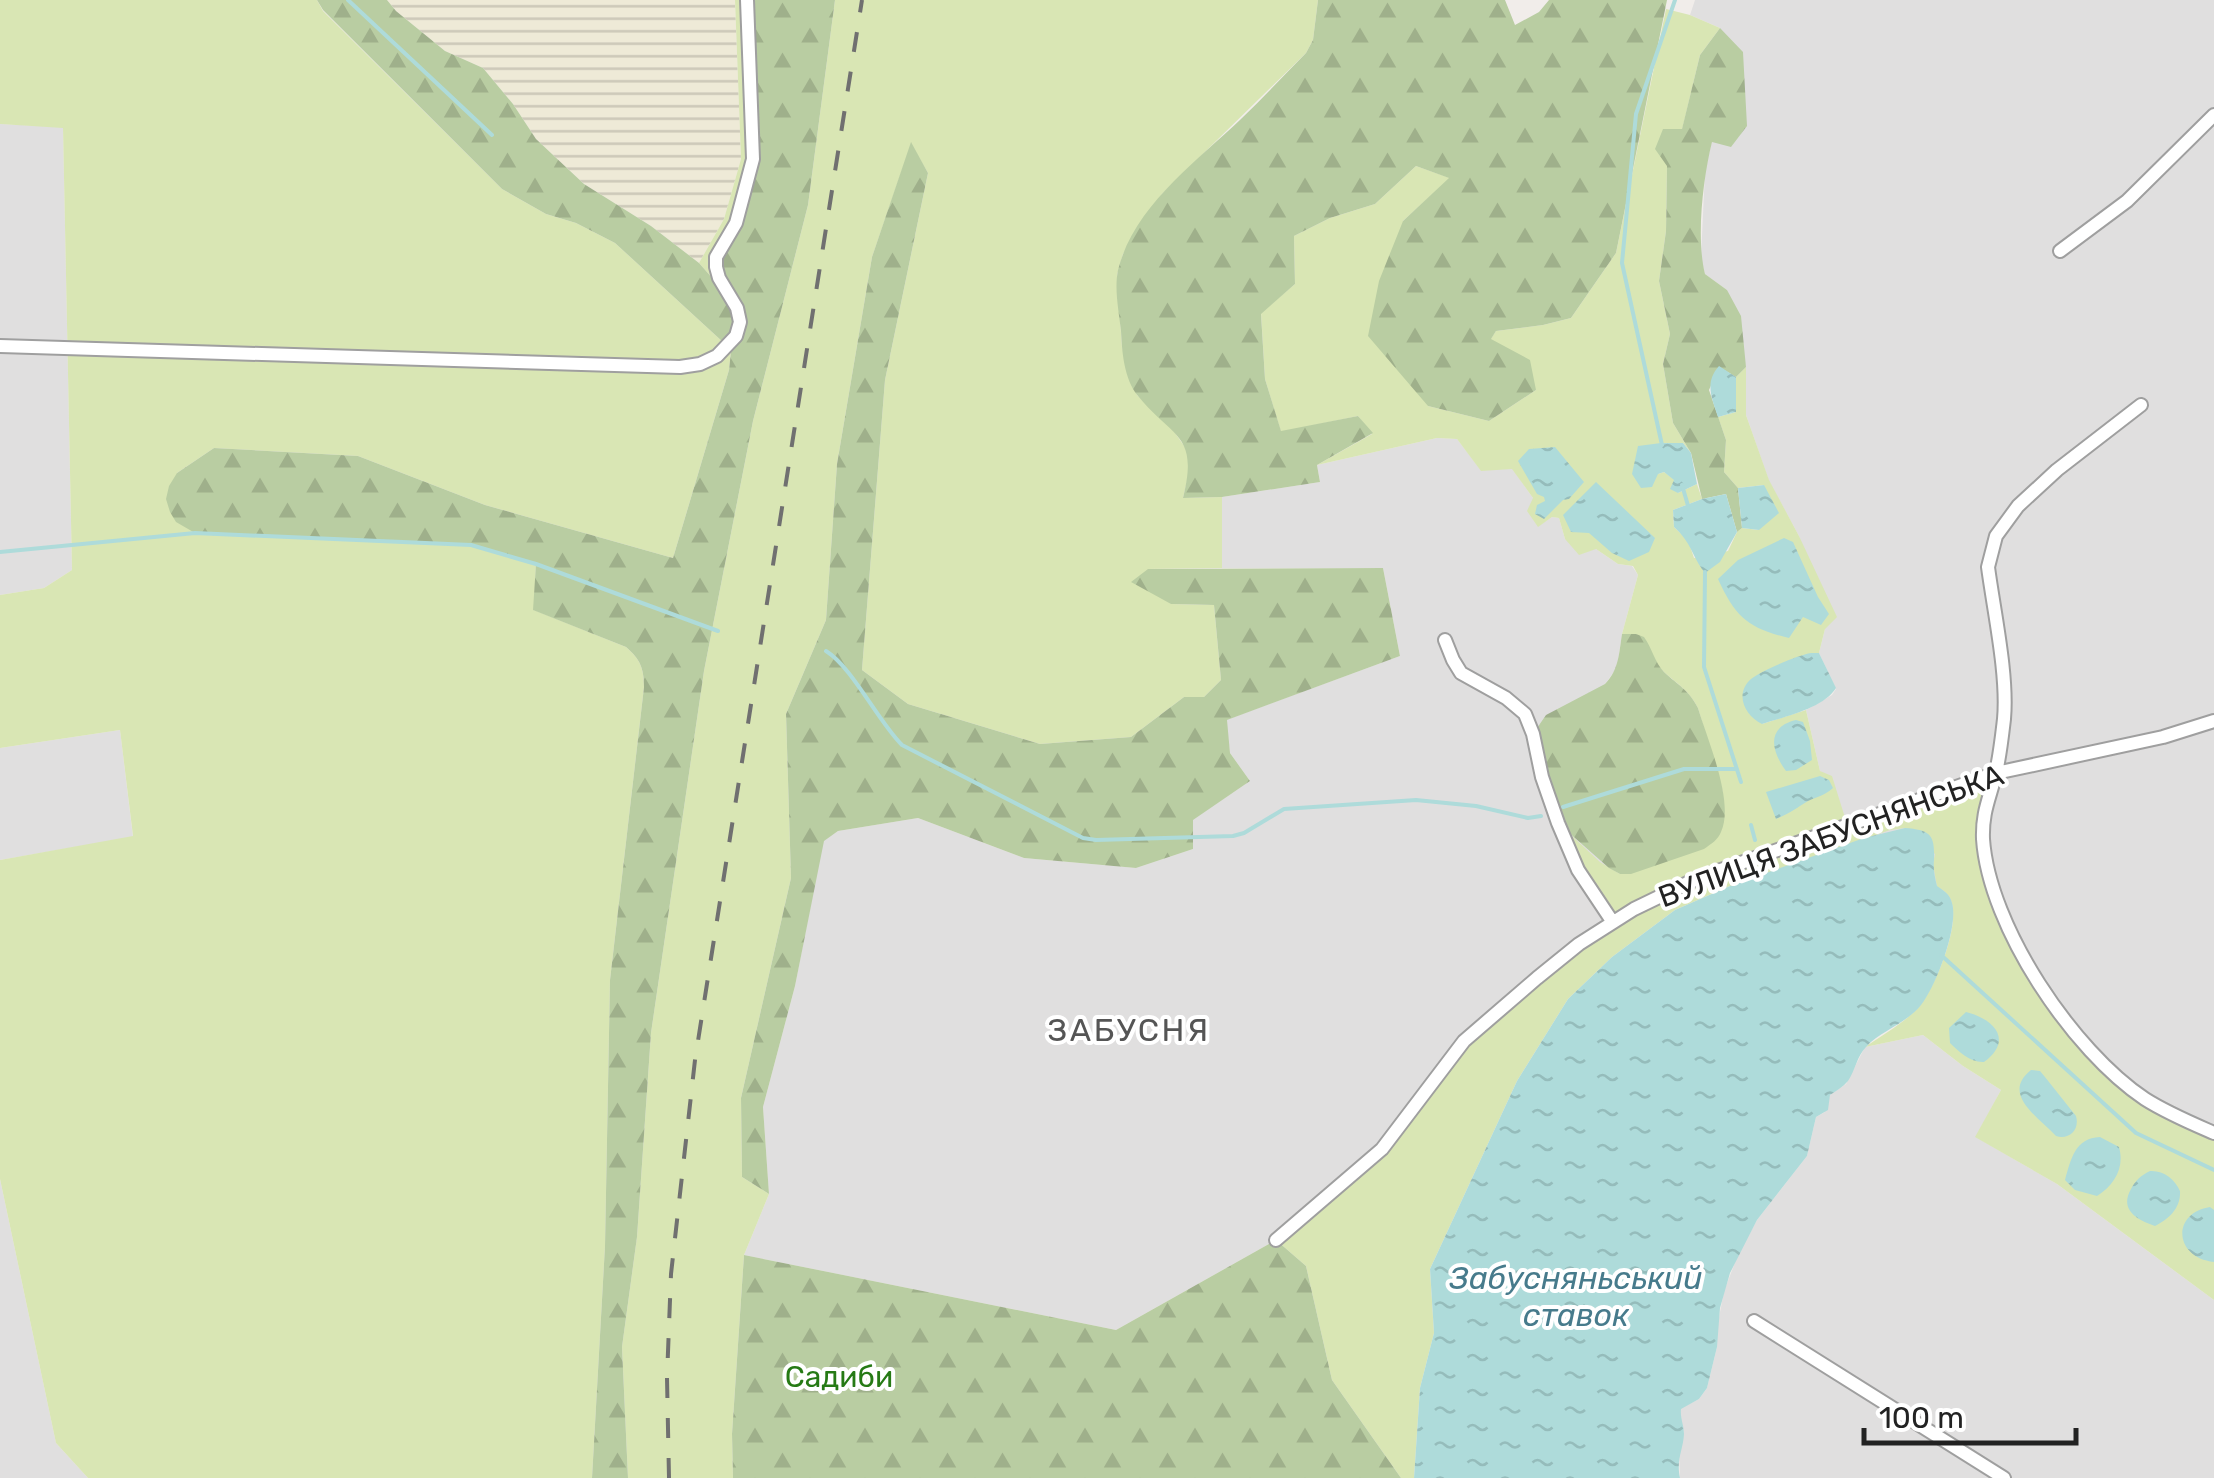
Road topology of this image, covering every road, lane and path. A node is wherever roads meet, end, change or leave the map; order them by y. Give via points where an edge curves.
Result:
1 (746, 0) edge
2 (2214, 115) edge
3 (2060, 251) dead end
4 (0, 346) edge
5 (2141, 405) dead end
6 (1445, 640) dead end
7 (2214, 722) edge
8 (1996, 772) junction
9 (1612, 922) junction
10 (2214, 1133) edge
11 (1276, 1240) dead end
12 (1754, 1321) dead end
13 (1988, 1474) edge
14 (2004, 1478) edge

1 - 4 street via 753,158 736,223 716,257 740,322 718,356 680,366
2 - 3 street via 2126,201
5 - 8 street via 2018,506 1996,536 1988,567 2004,698
6 - 9 street via 1461,673 1524,714 1558,824
7 - 8 street, ВУЛИЦЯ ЗАБУСНЯНСЬКА
8 - 9 street, ВУЛИЦЯ ЗАБУСНЯНСЬКА via 1698,878
8 - 10 street via 1986,801 1984,849 2014,939 2097,1058 2144,1098
9 - 11 street, ВУЛИЦЯ ЗАБУСНЯНСЬКА via 1464,1041 1382,1149
12 - 13 street
13 - 14 street

